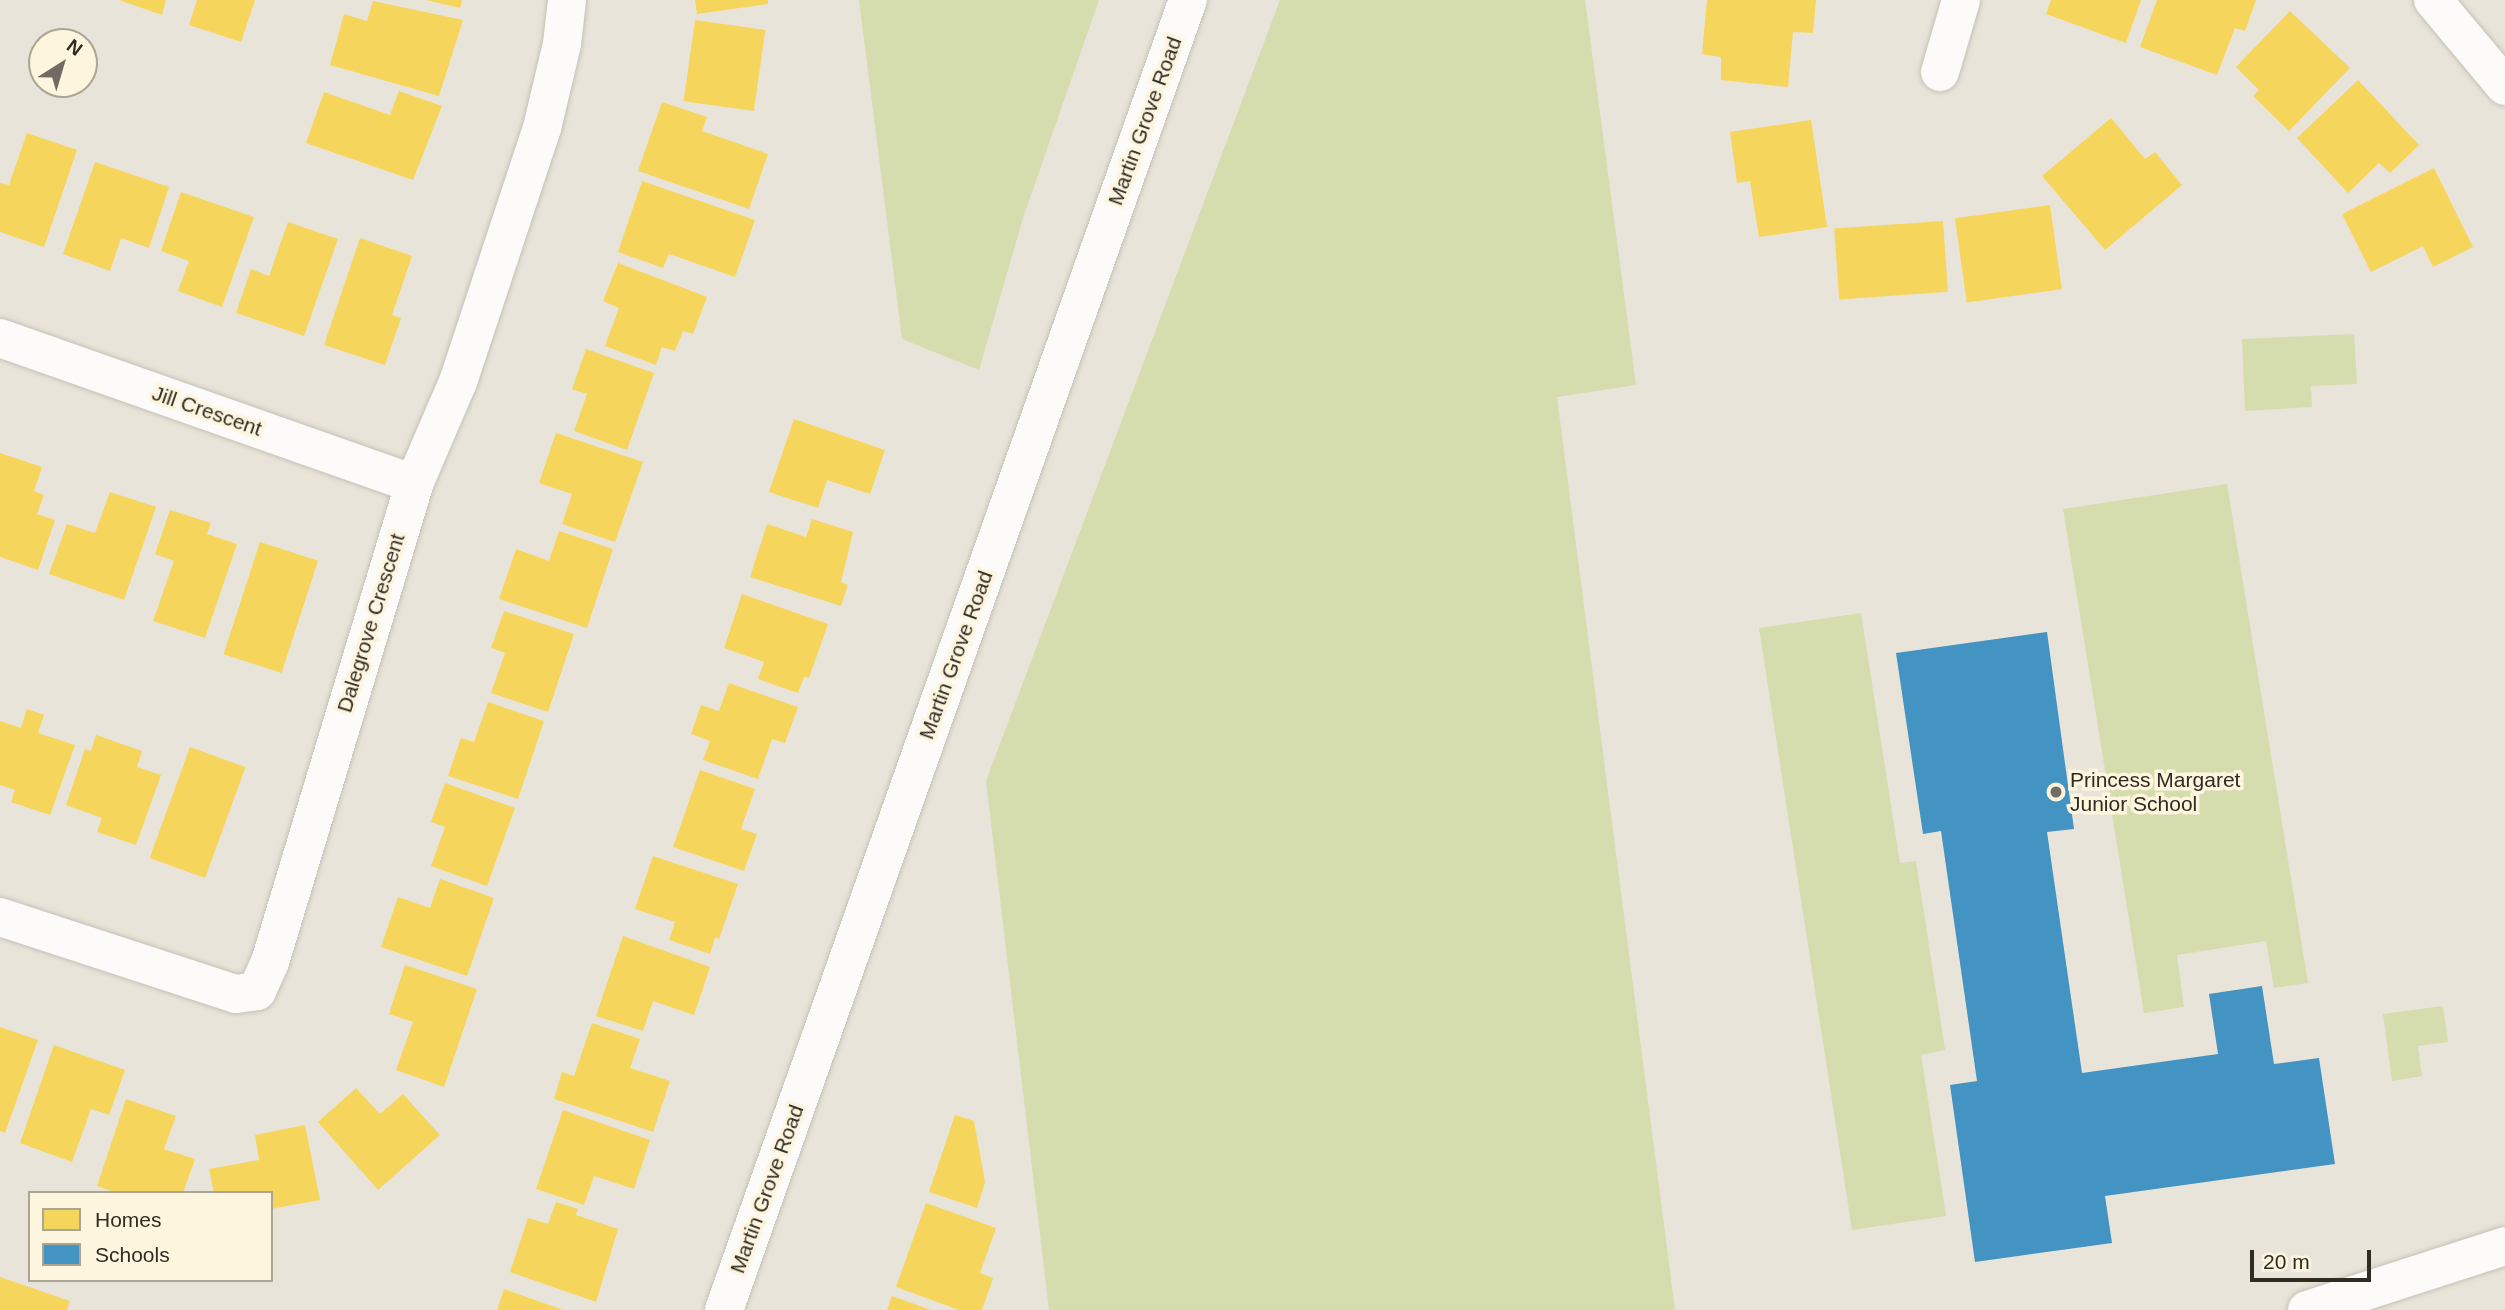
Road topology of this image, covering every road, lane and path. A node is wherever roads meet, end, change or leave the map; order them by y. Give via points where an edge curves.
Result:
1 (567, 0) edge
2 (1188, 0) edge
3 (1961, 0) edge
4 (2433, 0) edge
5 (1940, 72) dead end
6 (2505, 86) edge
7 (0, 338) edge
8 (414, 484) junction
9 (0, 917) edge
10 (2505, 1246) edge
11 (724, 1310) edge
12 (2307, 1310) edge

1 - 8 street, Dalegrove Crescent via 562,44 542,128 458,383
2 - 11 street, Martin Grove Road
3 - 5 street
4 - 6 street
7 - 8 street, Jill Crescent
8 - 9 street, Dalegrove Crescent via 271,962 257,991 236,994
10 - 12 street

